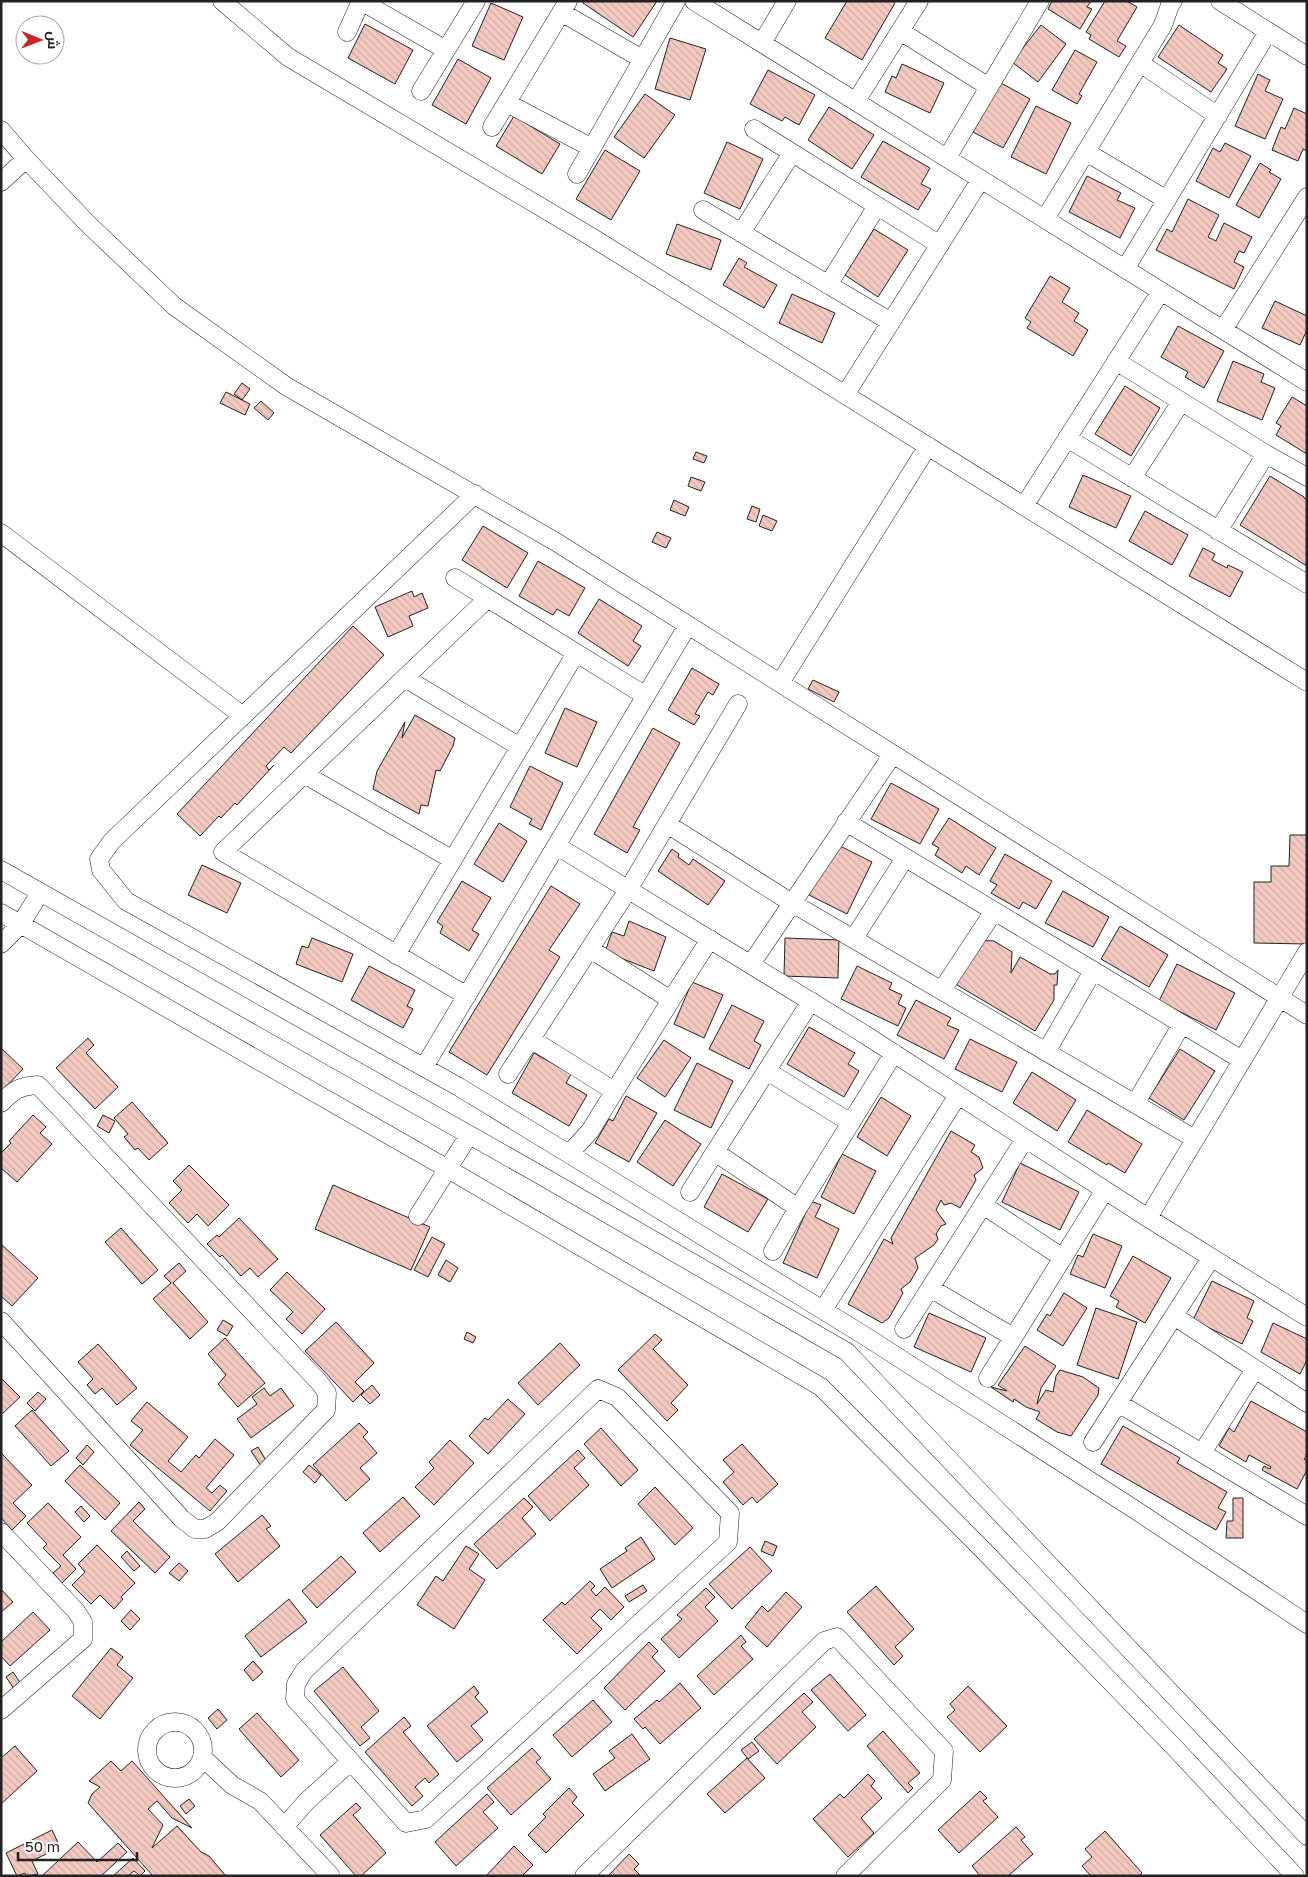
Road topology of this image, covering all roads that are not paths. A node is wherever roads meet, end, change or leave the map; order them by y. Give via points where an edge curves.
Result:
1 (222, 1) edge
2 (361, 1) edge
3 (476, 1) edge
4 (676, 1) edge
5 (694, 1) edge
6 (787, 1) edge
7 (919, 1) edge
8 (1173, 1) edge
9 (1220, 1) edge
10 (1038, 2) edge
11 (564, 6) edge
12 (900, 31) junction
13 (348, 32) dead end
14 (1268, 32) junction
15 (762, 43) junction
16 (446, 50) junction
17 (1307, 56) edge
18 (642, 59) junction
19 (1140, 63) junction
20 (990, 87) junction
21 (421, 91) dead end
22 (856, 101) junction
23 (507, 103) junction
24 (1218, 116) junction
25 (492, 127) dead end
26 (754, 129) dead end
27 (1, 130) edge
28 (592, 148) junction
29 (792, 152) junction
30 (1086, 152) junction
31 (947, 158) junction
32 (26, 159) junction
33 (577, 174) dead end
34 (981, 180) junction
35 (1, 182) edge
36 (1307, 197) edge
37 (1167, 200) junction
38 (877, 206) junction
39 (703, 210) dead end
40 (1045, 219) junction
41 (741, 233) junction
42 (940, 245) junction
43 (1125, 269) junction
44 (828, 284) junction
45 (1161, 291) junction
46 (891, 322) junction
47 (1223, 330) junction
48 (1116, 361) junction
49 (1307, 382) edge
50 (845, 395) junction
51 (1181, 402) junction
52 (1067, 438) junction
53 (928, 446) junction
54 (1266, 454) junction
55 (1307, 477) edge
56 (1132, 478) junction
57 (474, 494) junction
58 (1024, 506) junction
59 (1218, 531) junction
60 (1, 533) edge
61 (455, 578) dead end
62 (1307, 584) edge
63 (487, 598) junction
64 (688, 625) junction
65 (576, 653) junction
66 (405, 678) junction
67 (1307, 682) edge
68 (780, 683) junction
69 (646, 696) junction
70 (738, 704) dead end
71 (244, 716) junction
72 (520, 747) junction
73 (893, 754) junction
74 (304, 774) junction
75 (846, 822) junction
76 (667, 824) junction
77 (556, 846) junction
78 (905, 858) junction
79 (453, 860) junction
80 (1, 870) edge
81 (628, 890) junction
82 (40, 893) junction
83 (792, 902) junction
84 (994, 911) junction
85 (1, 913) edge
86 (20, 924) junction
87 (703, 935) junction
88 (854, 938) junction
89 (1, 944) edge
90 (590, 949) junction
91 (1307, 952) edge
92 (396, 955) junction
93 (751, 964) junction
94 (1093, 971) junction
95 (942, 990) junction
96 (467, 996) junction
97 (1280, 997) junction
98 (671, 1000) junction
99 (811, 1001) junction
100 (1307, 1015) edge
101 (1182, 1024) junction
102 (531, 1039) junction
103 (1046, 1052) junction
104 (894, 1053) junction
105 (1242, 1060) junction
106 (424, 1067) junction
107 (767, 1071) junction
108 (508, 1074) dead end
109 (614, 1091) junction
110 (958, 1095) junction
111 (1, 1103) edge
112 (1135, 1104) junction
113 (851, 1123) junction
114 (469, 1135) junction
115 (1025, 1139) junction
116 (1195, 1139) junction
117 (715, 1152) junction
118 (569, 1154) junction
119 (448, 1169) junction
120 (1105, 1190) junction
121 (690, 1192) dead end
122 (983, 1205) junction
123 (798, 1208) junction
124 (418, 1216) dead end
125 (1148, 1218) junction
126 (773, 1250) dead end
127 (1063, 1258) junction
128 (1211, 1258) junction
129 (930, 1288) junction
130 (823, 1310) junction
131 (1174, 1316) junction
132 (1307, 1317) edge
133 (1, 1321) edge
134 (904, 1329) dead end
135 (1013, 1337) junction
136 (1255, 1369) junction
137 (988, 1378) dead end
138 (1118, 1403) junction
139 (1307, 1403) edge
140 (1093, 1442) dead end
141 (1202, 1453) junction
142 (1305, 1512) edge
143 (1, 1532) edge
144 (1307, 1624) edge
145 (1, 1710) edge
146 (202, 1757) dead end
147 (350, 1762) junction
148 (284, 1827) junction
149 (1307, 1836) edge
150 (331, 1876) edge
151 (584, 1876) edge
152 (845, 1876) edge
153 (1295, 1876) edge

1 - 50 street via 288,57 593,238
2 - 13 street
2 - 16 street
3 - 16 street
4 - 18 street
5 - 15 street
6 - 15 street
7 - 12 street
8 - 19 street via 1164,25
9 - 14 street
10 - 20 street
11 - 18 street
11 - 23 street
12 - 20 street
12 - 22 street
14 - 17 street
14 - 24 street
15 - 22 street
16 - 21 street
18 - 28 street
19 - 24 street
19 - 30 street
20 - 31 street
22 - 31 street
23 - 25 street
23 - 28 street
24 - 37 street
26 - 29 street
27 - 32 street
28 - 33 street
29 - 38 street
29 - 41 street
30 - 37 street
30 - 40 street
31 - 34 street
32 - 35 street
32 - 57 street via 86,223 174,306 286,386
34 - 40 street
34 - 42 street
36 - 47 street
37 - 43 street
38 - 42 street
38 - 44 street
39 - 41 street
40 - 43 street
41 - 44 street
42 - 46 street
43 - 45 street
44 - 46 street
45 - 47 street
45 - 48 street
46 - 50 street
47 - 49 street
48 - 51 street
48 - 52 street
50 - 53 street
51 - 54 street
51 - 56 street
52 - 56 street
52 - 58 street
53 - 58 street
53 - 68 street
54 - 55 street
54 - 59 street
56 - 59 street
57 - 64 street
57 - 71 street
58 - 67 street
59 - 62 street
60 - 71 street
61 - 63 street
63 - 65 street
63 - 66 street
64 - 68 street
64 - 69 street
65 - 69 street
65 - 72 street
66 - 72 street
66 - 74 street
68 - 73 street
69 - 77 street
70 - 76 street
71 - 106 street via 112,841 98,859 102,870 126,901
72 - 79 street
73 - 75 street
73 - 97 street
74 - 79 street
74 - 92 street via 223,852
75 - 78 street
75 - 83 street
76 - 81 street
76 - 83 street
77 - 81 street
77 - 96 street
78 - 84 street
78 - 88 street
79 - 92 street
80 - 82 street
81 - 87 street
81 - 90 street
82 - 86 street
82 - 114 street
83 - 88 street
83 - 93 street
84 - 94 street
84 - 95 street
85 - 86 street
86 - 89 street
86 - 119 street
87 - 93 street
87 - 98 street via 695,962
88 - 95 street
90 - 98 street
90 - 102 street
91 - 97 street
92 - 96 street
93 - 99 street
94 - 101 street
94 - 103 street
95 - 103 street
96 - 106 street
97 - 100 street
97 - 105 street
98 - 109 street
99 - 104 street
99 - 107 street
101 - 105 street
101 - 112 street
102 - 108 street
102 - 109 street
103 - 112 street
104 - 110 street
104 - 113 street
105 - 116 street
106 - 118 street
107 - 113 street
107 - 117 street
109 - 118 street via 590,1131
110 - 115 street
110 - 130 street
111 - 133 street via 16,1089 38,1084 320,1382 327,1393 326,1410 217,1522 205,1529 195,1529
112 - 116 street
113 - 123 street
114 - 119 street
114 - 149 street via 847,1352
115 - 120 street
115 - 122 street
116 - 125 street
117 - 121 street
117 - 123 street
118 - 130 street
119 - 124 street
119 - 153 street via 821,1386 1166,1739
120 - 125 street
120 - 127 street
122 - 127 street
122 - 129 street
123 - 126 street
125 - 128 street
127 - 135 street
128 - 131 street
128 - 132 street
129 - 134 street
129 - 135 street
130 - 144 street via 1138,1511
131 - 136 street
131 - 138 street
135 - 137 street
136 - 139 street
136 - 141 street
138 - 140 street
138 - 141 street
141 - 142 street
143 - 145 street via 83,1622 82,1638
146 - 148 street via 232,1785 260,1801
147 - 147 street via 295,1699 296,1684 304,1670 598,1389 617,1397 730,1513 728,1542 426,1819 406,1823
147 - 148 street
148 - 150 street
151 - 152 street via 824,1641 837,1637 944,1751 942,1780

